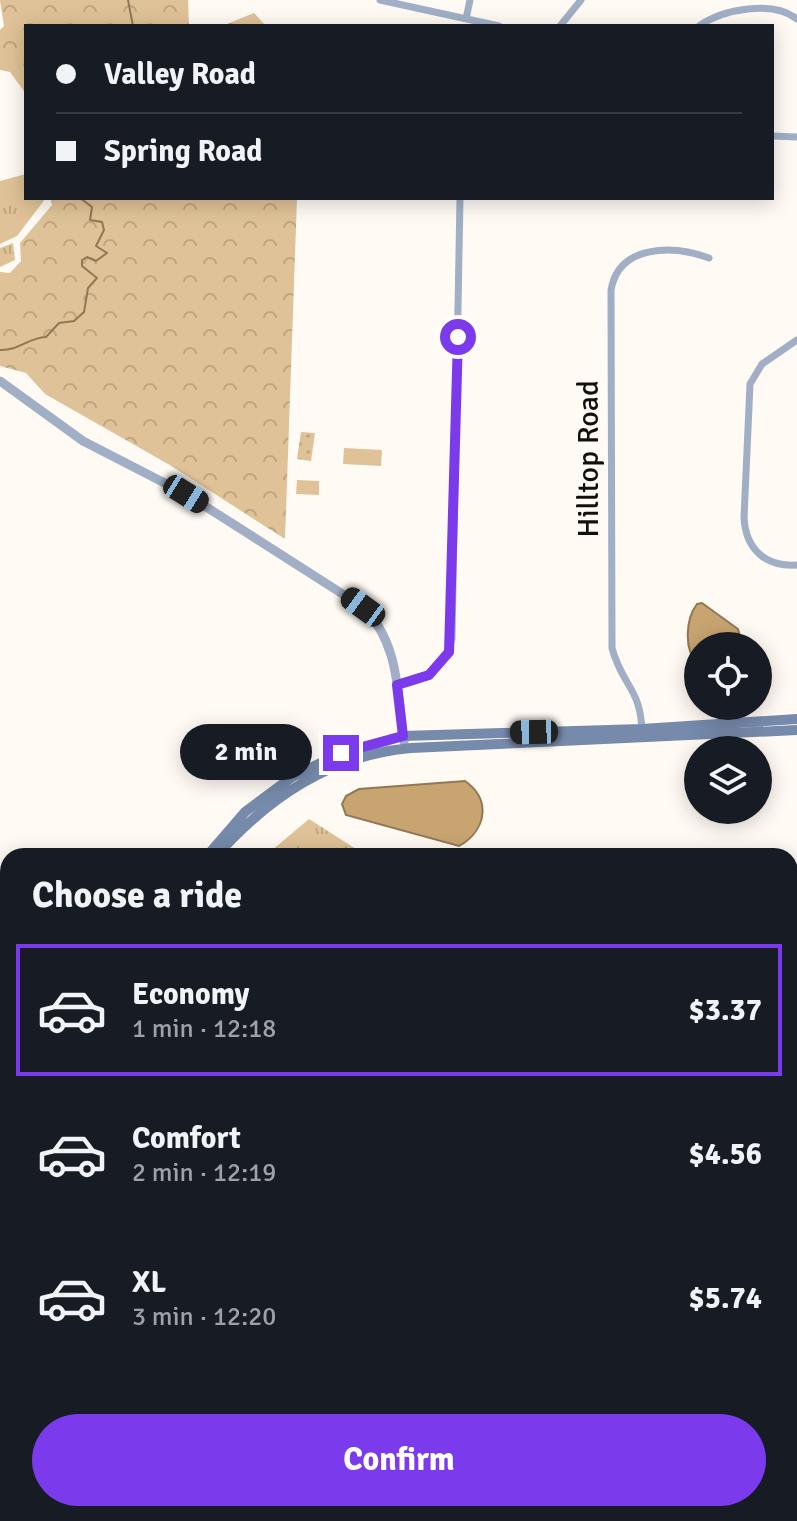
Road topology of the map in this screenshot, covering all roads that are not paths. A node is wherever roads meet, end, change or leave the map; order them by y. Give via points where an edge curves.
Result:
1 (380, 0) edge
2 (470, 0) edge
3 (581, 0) edge
4 (466, 19) junction
5 (797, 19) edge
6 (490, 24) edge
7 (562, 24) edge
8 (704, 24) edge
9 (774, 136) edge
10 (797, 137) edge
11 (460, 200) edge
12 (709, 258) dead end
13 (797, 340) edge
14 (0, 381) edge
15 (797, 565) edge
16 (397, 685) junction
17 (797, 719) edge
18 (797, 730) edge
19 (642, 734) junction
20 (403, 736) junction
21 (405, 748) junction
22 (214, 848) edge
23 (224, 848) edge

1 - 4 street
2 - 4 street
3 - 7 street
4 - 6 street
5 - 8 street via 783,10 764,9 726,14
9 - 10 street
11 - 16 street via 452,639 442,663 429,675
12 - 19 street, Hilltop Road via 688,251 642,253 614,274 611,290 612,648 640,703
13 - 15 street via 762,364 750,384 744,518 747,537 758,554 777,565
14 - 16 street via 83,441 186,494 363,607 388,641
16 - 20 street
17 - 19 main road
18 - 19 main road
19 - 20 main road
19 - 21 main road
20 - 21 street
20 - 22 main road via 341,753 292,777 245,812
21 - 23 main road via 359,758 308,778 264,809

